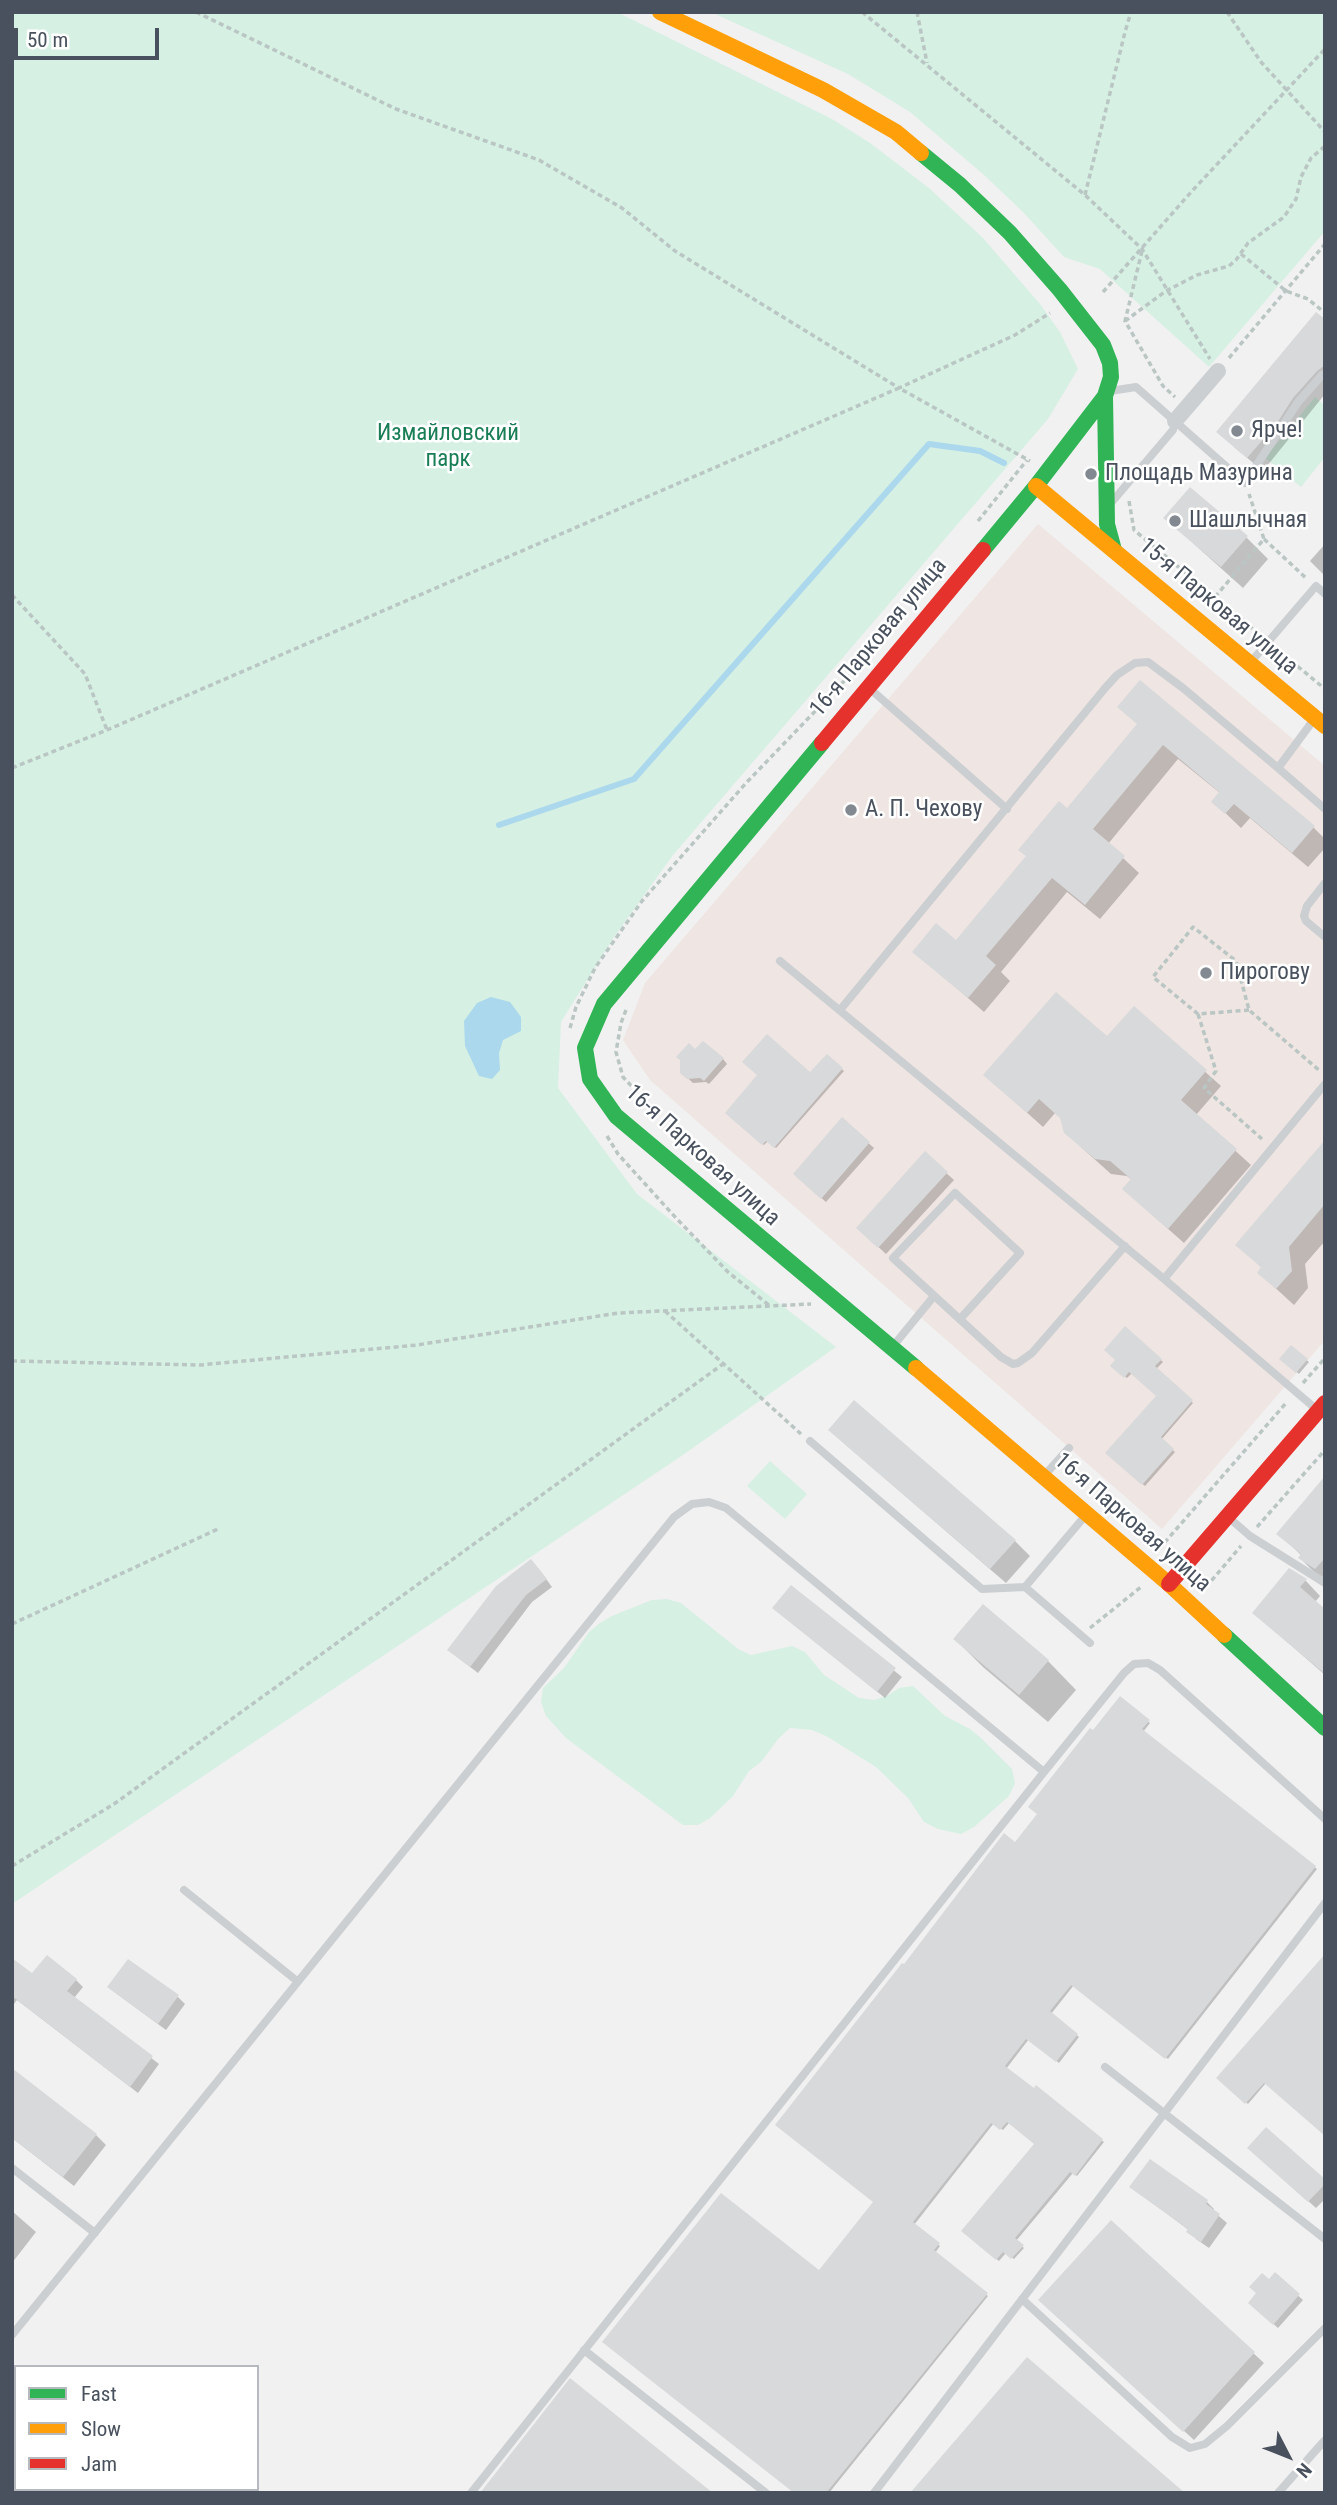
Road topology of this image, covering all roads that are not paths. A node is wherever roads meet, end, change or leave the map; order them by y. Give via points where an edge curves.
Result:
1 (660, 12) edge
2 (1218, 371) road end
3 (1325, 377) edge
4 (1106, 394) junction
5 (1175, 421) junction
6 (1035, 486) junction
7 (1107, 508) junction
8 (1114, 550) junction
9 (1325, 594) edge
10 (1250, 663) junction
11 (868, 687) junction
12 (1320, 722) edge
13 (1278, 768) junction
14 (1007, 809) junction
15 (1325, 809) edge
16 (1325, 883) edge
17 (1325, 937) edge
18 (780, 961) dead end
19 (840, 1010) junction
20 (1325, 1084) edge
21 (1125, 1246) junction
22 (1164, 1279) junction
23 (934, 1296) junction
24 (960, 1319) junction
25 (892, 1347) junction
26 (1321, 1407) edge
27 (810, 1441) road end
28 (1069, 1448) dead end
29 (1044, 1476) junction
30 (1087, 1513) junction
31 (1227, 1516) junction
32 (1169, 1584) junction
33 (1324, 1584) edge
34 (1025, 1587) junction
35 (1090, 1643) dead end
36 (1325, 1728) edge
37 (1044, 1772) junction
38 (1325, 1819) edge
39 (184, 1890) dead end
40 (1325, 1903) edge
41 (297, 1981) junction
42 (1105, 2067) dead end
43 (1163, 2113) junction
44 (12, 2168) edge
45 (94, 2233) junction
46 (1325, 2239) edge
47 (1022, 2299) junction
48 (1325, 2328) edge
49 (12, 2335) edge
50 (584, 2350) junction
51 (1325, 2440) edge
52 (471, 2493) edge
53 (766, 2493) edge
54 (874, 2493) edge
55 (1278, 2493) edge

1 - 4 main road, 15-я Парковая улица via 823,90 896,132 960,185 1018,242 1102,345 1110,363
2 - 5 street
3 - 5 lane via 1322,375 1298,402 1245,483
4 - 5 lane via 1136,387
4 - 6 main road, 16-я Парковая улица
4 - 7 main road, 15-я Парковая улица
5 - 7 lane via 1174,430
6 - 8 main road, 15-я Парковая улица
6 - 11 main road, 16-я Парковая улица
7 - 8 main road, 15-я Парковая улица
8 - 10 main road, 15-я Парковая улица
9 - 10 lane via 1316,586
10 - 12 main road, 15-я Парковая улица
11 - 14 lane
11 - 25 main road, 16-я Парковая улица via 604,1004 585,1048 590,1079 615,1116
12 - 13 lane
13 - 14 lane via 1148,662 1135,663 1117,675
13 - 15 lane
14 - 19 lane
16 - 17 lane via 1304,916
18 - 19 lane
19 - 21 lane
20 - 22 lane
21 - 22 lane
21 - 24 lane via 1032,1353 1018,1363 1001,1357
22 - 26 lane via 1295,1392
23 - 24 lane
23 - 24 lane via 893,1258 955,1193 1020,1253
23 - 25 lane
25 - 29 main road, 16-я Парковая улица
26 - 31 main road
27 - 34 lane via 982,1589
28 - 29 lane
29 - 30 main road, 16-я Парковая улица
30 - 32 main road, 16-я Парковая улица
30 - 34 lane
31 - 32 main road
31 - 33 lane
32 - 36 main road, 16-я Парковая улица
34 - 35 lane
37 - 38 lane via 1124,1672 1134,1664 1148,1663
37 - 41 lane via 726,1508 709,1502 692,1504 674,1517
37 - 50 lane
39 - 41 lane
40 - 43 lane
41 - 45 lane
42 - 43 lane
43 - 46 lane
43 - 47 lane
44 - 45 lane
45 - 49 lane
47 - 48 lane via 1172,2437 1190,2448 1205,2444 1227,2426
47 - 54 lane
50 - 52 lane
50 - 53 lane
51 - 55 lane

